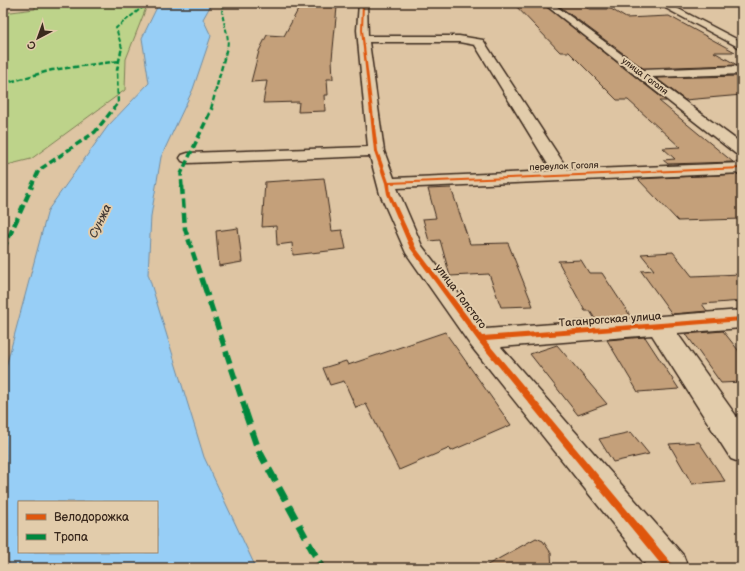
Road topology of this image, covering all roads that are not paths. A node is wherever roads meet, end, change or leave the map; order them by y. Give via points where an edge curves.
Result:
1 (11, 3) edge
2 (363, 3) edge
3 (547, 3) edge
4 (660, 3) edge
5 (3, 4) edge
6 (363, 39) junction
7 (742, 46) edge
8 (742, 70) edge
9 (642, 74) junction
10 (376, 151) junction
11 (742, 151) edge
12 (188, 158) dead end
13 (742, 168) edge
14 (563, 175) junction
15 (387, 183) junction
16 (742, 319) edge
17 (658, 325) junction
18 (480, 339) junction
19 (742, 449) edge
20 (670, 568) edge

1 - 5 street
2 - 6 street, улица Толстого
3 - 9 street, улица Гоголя
4 - 7 street
6 - 10 street, улица Толстого
6 - 14 street via 459,39 482,44
8 - 9 street
9 - 11 street, улица Гоголя
10 - 12 street
10 - 15 street, улица Толстого
13 - 14 street, переулок Гоголя
14 - 15 street, переулок Гоголя
15 - 18 street, улица Толстого via 389,194 413,248
16 - 17 street, Таганрогская улица
17 - 18 street, Таганрогская улица
17 - 19 street
18 - 20 street, улица Толстого

